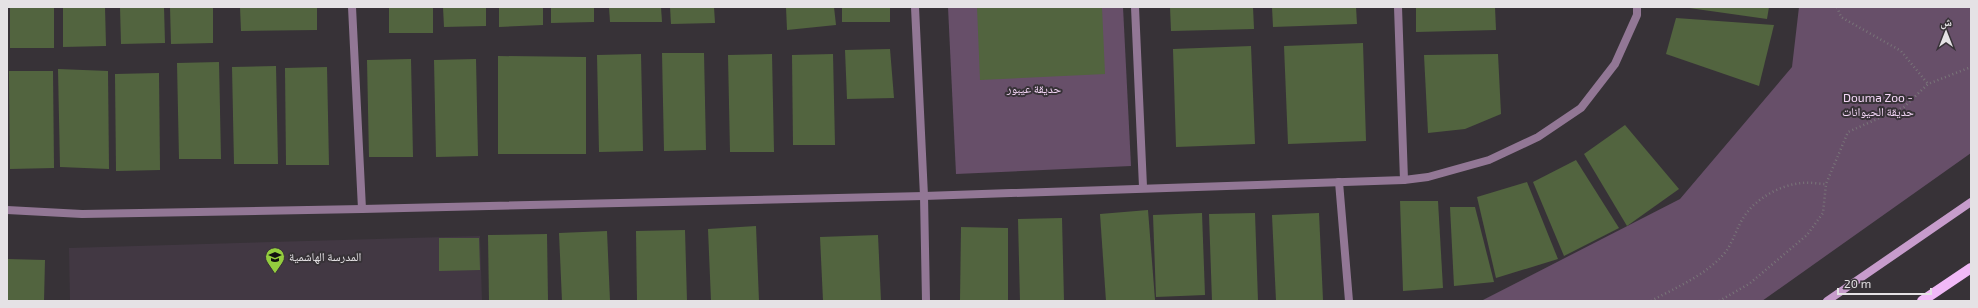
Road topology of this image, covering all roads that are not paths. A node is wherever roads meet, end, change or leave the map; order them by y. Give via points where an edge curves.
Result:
1 (352, 7) edge
2 (915, 7) edge
3 (1135, 7) edge
4 (1398, 7) edge
5 (1637, 7) edge
6 (1404, 180) junction
7 (1339, 182) junction
8 (1143, 187) junction
9 (924, 196) junction
10 (1971, 202) edge
11 (362, 209) junction
12 (7, 210) edge
13 (1971, 268) edge
14 (926, 301) edge
15 (1349, 301) edge
16 (1827, 301) edge
17 (1922, 301) edge

1 - 11 street
2 - 9 street
3 - 8 street
4 - 6 street
5 - 6 street via 1637,15 1615,64 1581,108 1538,137 1489,160 1428,178
6 - 7 street
7 - 8 street
7 - 15 street
8 - 9 street
9 - 11 street
9 - 14 street
10 - 16 main road
11 - 12 street via 82,214
13 - 17 main road

